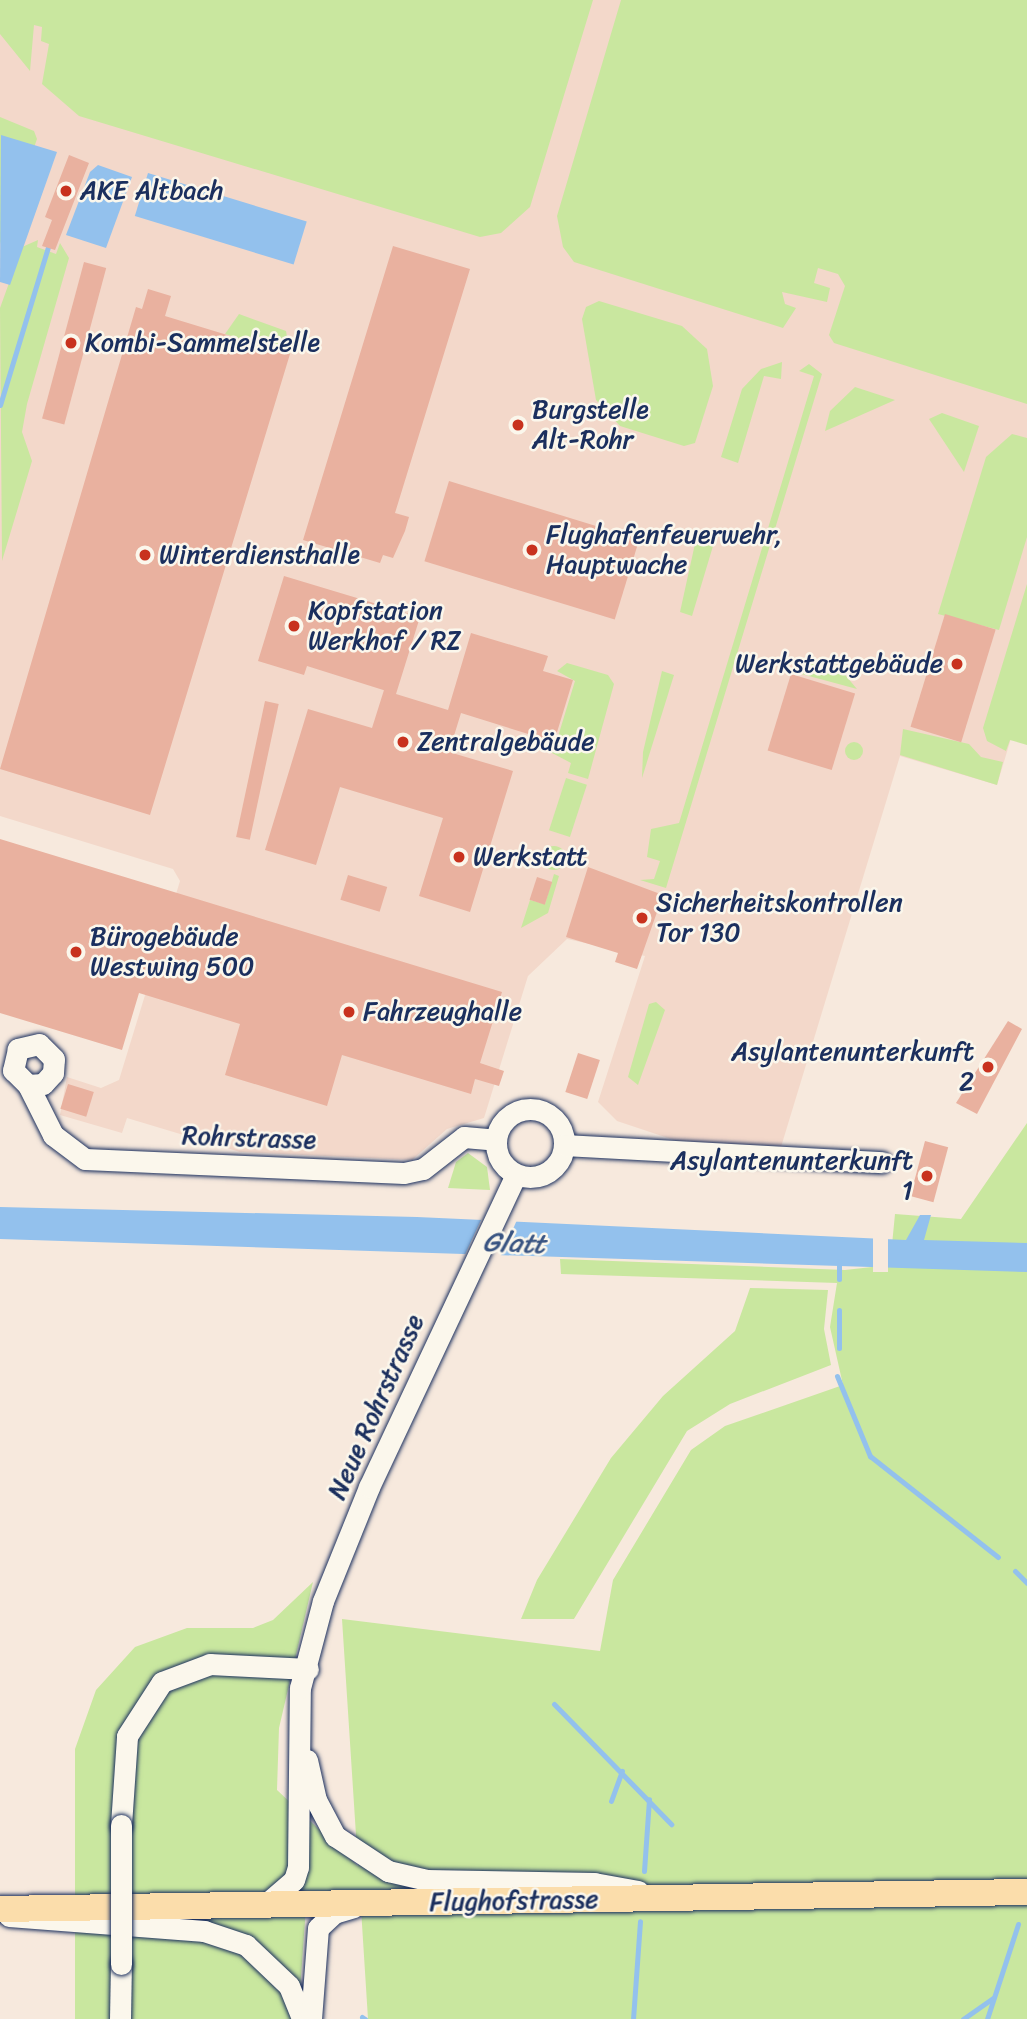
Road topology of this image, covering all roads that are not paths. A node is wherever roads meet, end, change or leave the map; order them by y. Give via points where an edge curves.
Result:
1 (28, 1085) dead end
2 (496, 1140) junction
3 (565, 1145) junction
4 (883, 1162) dead end
5 (511, 1184) junction
6 (308, 1669) junction
7 (1027, 1892) edge
8 (678, 1898) junction
9 (366, 1903) junction
10 (265, 1905) junction
11 (0, 1912) edge
12 (120, 2019) edge
13 (302, 2019) edge
14 (311, 2019) edge

1 - 2 street, Rohrstrasse via 53,1135 85,1159 404,1173 423,1169 464,1137
2 - 3 street via 509,1116 533,1109 556,1121
2 - 5 street
3 - 4 street
3 - 5 street via 558,1163 544,1175
5 - 6 street, Neue Rohrstrasse via 323,1601
6 - 8 street, Neue Rohrstrasse via 308,1777 335,1836 366,1862 427,1880 594,1883
6 - 10 street, Neue Rohrstrasse via 296,1737 298,1867 294,1880
6 - 12 street, bridge via 210,1664 162,1682 127,1736 121,1825
7 - 8 main road, Flughofstrasse
8 - 9 main road, Flughofstrasse
9 - 10 main road, Flughofstrasse
9 - 14 street via 334,1913 318,1928
10 - 11 main road, Flughofstrasse
11 - 13 street via 204,1931 246,1945 289,1986

